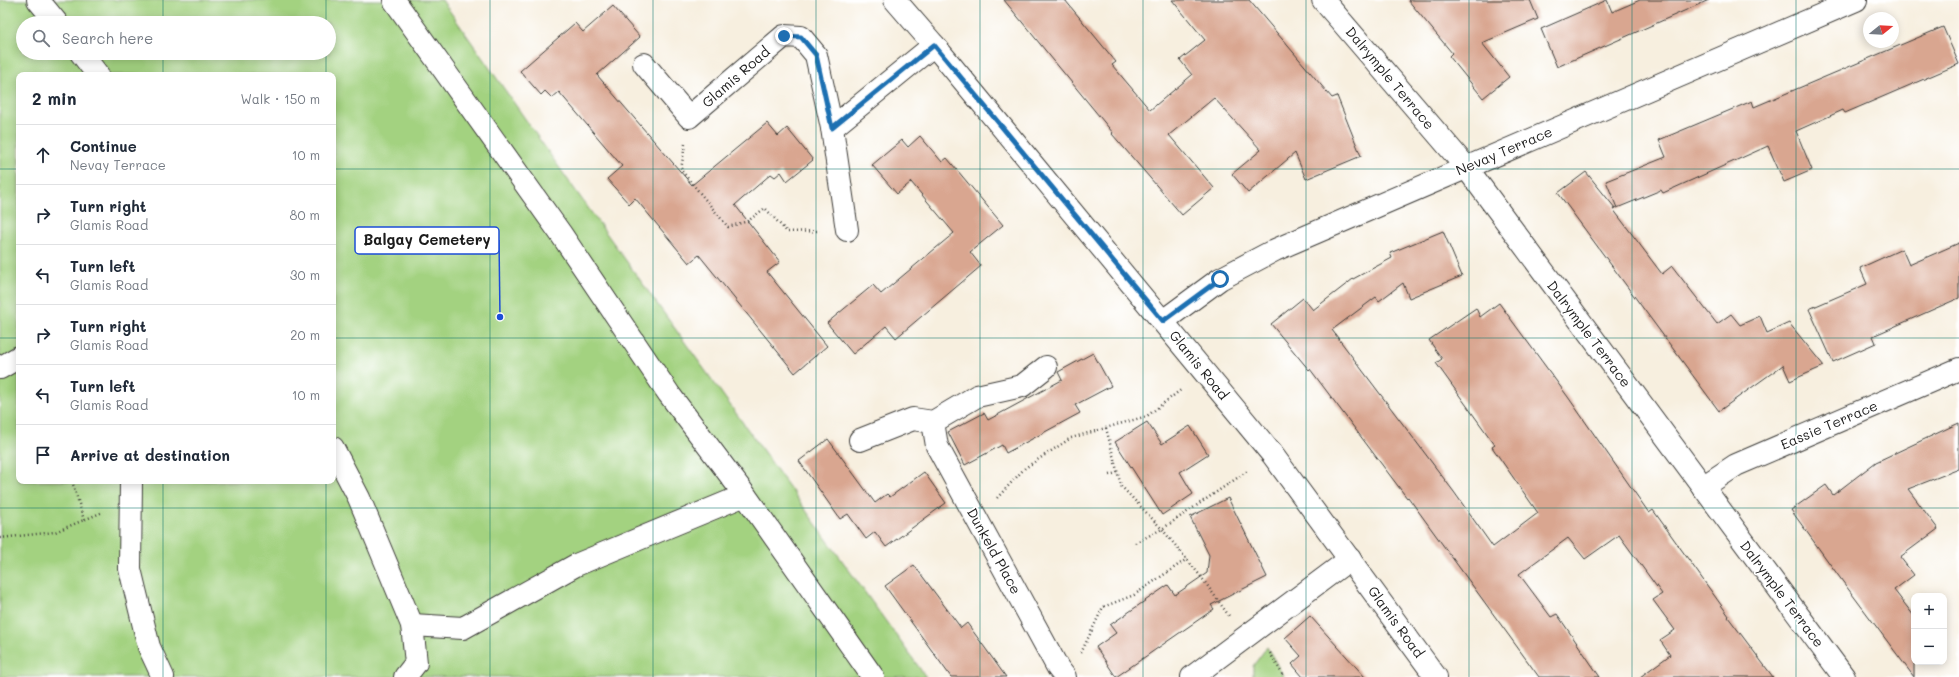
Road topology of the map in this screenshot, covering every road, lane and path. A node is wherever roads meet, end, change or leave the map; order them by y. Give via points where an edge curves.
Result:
1 (38, 0) edge
2 (394, 0) edge
3 (895, 0) edge
4 (1324, 0) edge
5 (1856, 0) edge
6 (51, 16) edge
7 (934, 45) junction
8 (86, 60) edge
9 (644, 64) dead end
10 (96, 72) edge
11 (689, 117) junction
12 (832, 128) junction
13 (1466, 167) junction
14 (847, 230) joint
15 (1163, 321) junction
16 (16, 359) edge
17 (1046, 367) dead end
18 (0, 368) edge
19 (1959, 369) edge
20 (1204, 371) junction
21 (933, 422) junction
22 (1106, 428) junction
23 (860, 440) dead end
24 (336, 454) edge
25 (1272, 454) junction
26 (1117, 473) junction
27 (1109, 475) dead end
28 (73, 484) edge
29 (1703, 487) junction
30 (131, 491) edge
31 (745, 495) junction
32 (84, 520) junction
33 (976, 520) junction
34 (1162, 528) junction
35 (0, 538) edge
36 (1135, 543) dead end
37 (1187, 559) junction
38 (1350, 559) junction
39 (412, 625) junction
40 (1245, 638) junction
41 (1062, 673) edge
42 (1204, 674) edge
43 (163, 677) edge
44 (405, 677) edge
45 (873, 677) edge
46 (1436, 677) edge
47 (1844, 677) edge

1 - 6 street
2 - 31 street via 561,234 669,394
3 - 7 street, Glamis Road
4 - 13 street, Dalrymple Terrace
5 - 13 street, Nevay Terrace
7 - 12 street
7 - 15 street, Glamis Road
8 - 10 street
9 - 11 street, Glamis Road
11 - 12 street, Glamis Road via 784,36 790,36 801,37 816,55
11 - 14 path via 682,170 728,227 748,221 765,208 787,232
12 - 14 street, Glamis Road
13 - 15 street, Nevay Terrace via 1275,250 1220,279
13 - 29 street, Dalrymple Terrace
15 - 20 street, Glamis Road
16 - 18 street
17 - 21 street via 1022,386 977,396
19 - 29 street, Eassie Terrace via 1736,465
20 - 22 path via 1147,416
20 - 25 street, Glamis Road
21 - 23 street via 913,420
21 - 33 street, Dunkeld Place via 937,446
22 - 26 path
22 - 33 path via 1071,438 1024,468
24 - 39 street via 359,498
25 - 34 path
25 - 38 street, Glamis Road
26 - 27 path
26 - 34 path via 1121,486
28 - 32 path
29 - 47 street, Dalrymple Terrace
30 - 32 path
30 - 43 street via 130,569 149,647
31 - 39 street via 576,565 463,628
31 - 45 street
32 - 35 path via 55,532
33 - 41 street, Dunkeld Place
34 - 36 path
34 - 37 path
37 - 40 path
37 - 41 path via 1134,595 1103,607 1079,657
38 - 40 street
38 - 46 street, Glamis Road
39 - 44 street via 416,663
40 - 42 street

